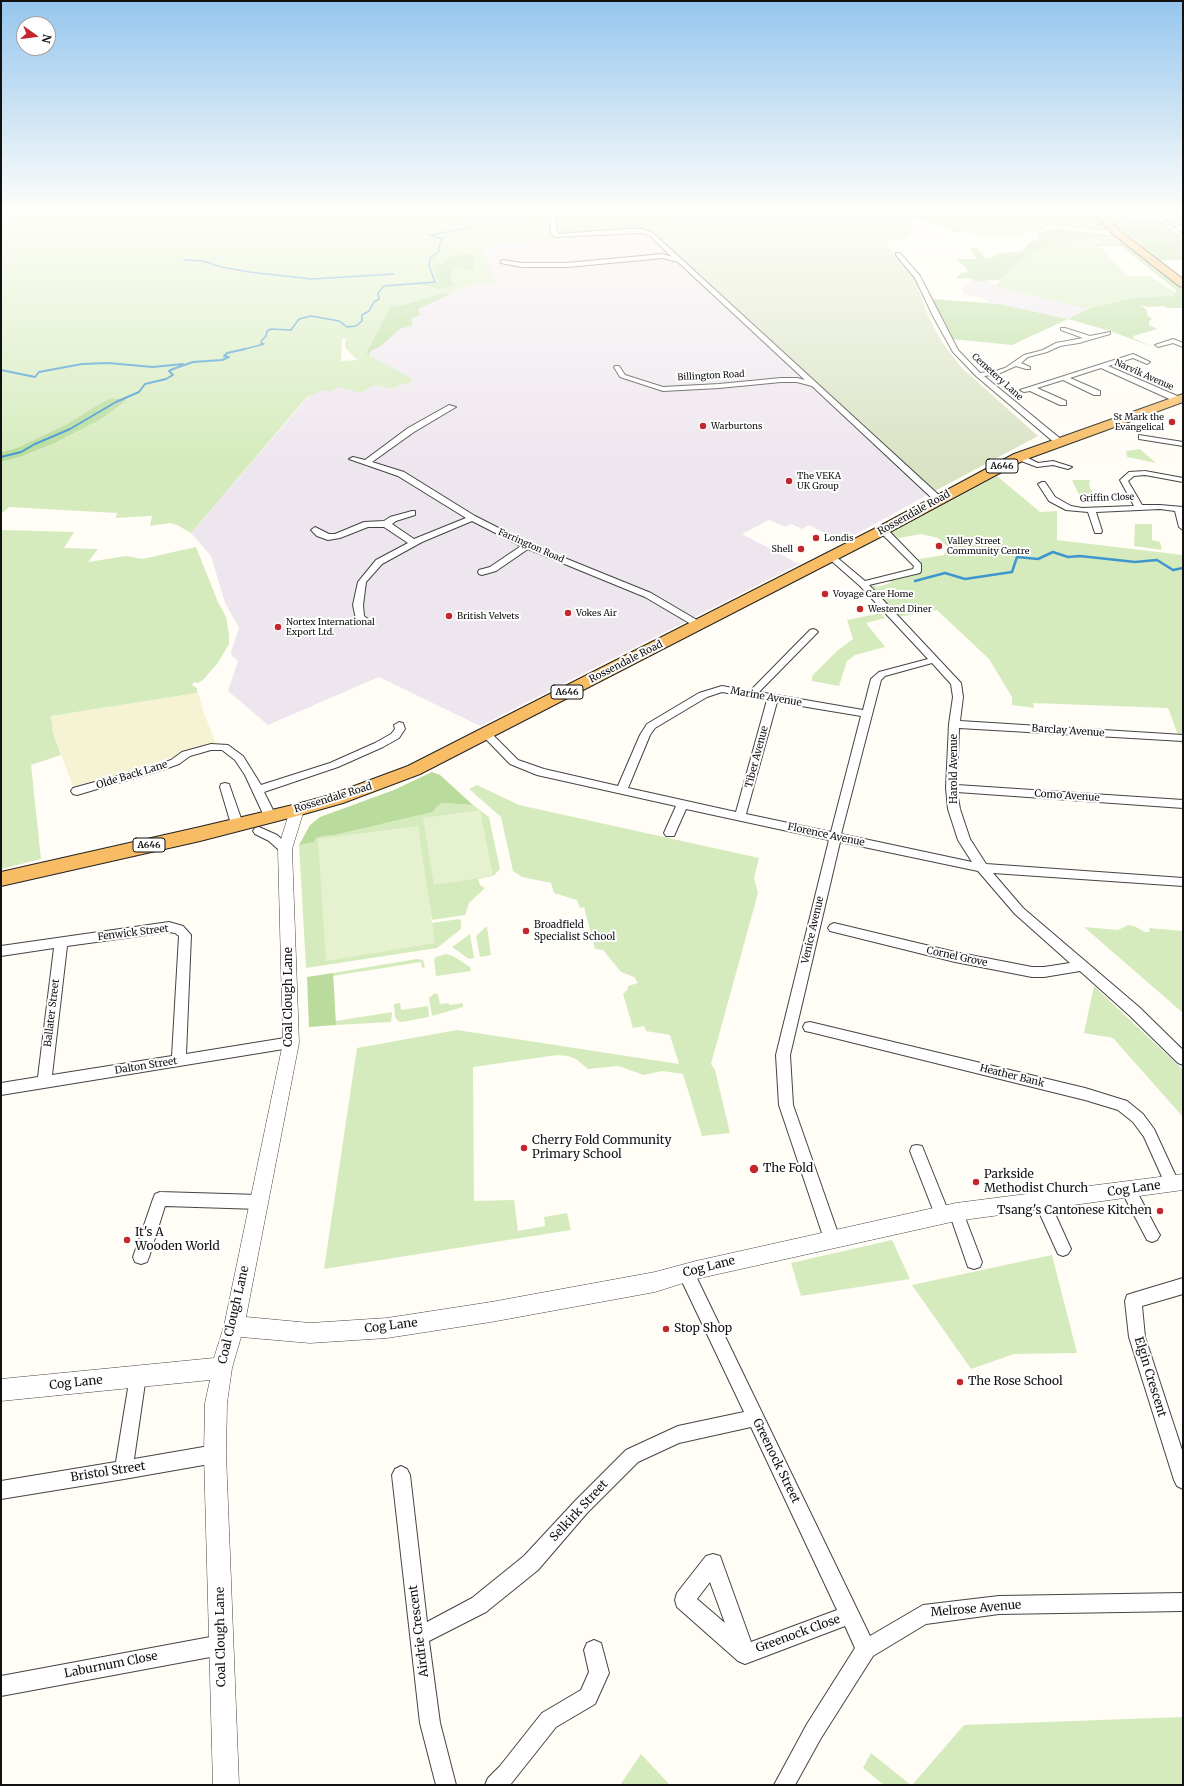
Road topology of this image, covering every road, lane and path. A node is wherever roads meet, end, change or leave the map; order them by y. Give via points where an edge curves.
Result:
1 (715, 294) edge
2 (926, 294) edge
3 (1063, 329) dead end
4 (1104, 332) dead end
5 (1089, 338) junction
6 (1158, 345) dead end
7 (1183, 345) edge
8 (1147, 362) dead end
9 (1016, 363) junction
10 (1102, 366) junction
11 (617, 367) dead end
12 (1028, 368) dead end
13 (978, 375) junction
14 (1064, 378) junction
15 (813, 384) junction
16 (1097, 393) dead end
17 (1181, 399) edge
18 (1063, 404) dead end
19 (452, 407) dead end
20 (1142, 437) dead end
21 (1059, 442) junction
22 (1183, 444) edge
23 (1019, 457) junction
24 (353, 459) dead end
25 (366, 463) junction
26 (1068, 467) dead end
27 (1183, 480) edge
28 (1042, 484) dead end
29 (938, 500) junction
30 (1139, 507) junction
31 (1090, 509) junction
32 (1181, 509) edge
33 (412, 513) dead end
34 (472, 518) junction
35 (386, 524) junction
36 (1183, 527) edge
37 (315, 530) dead end
38 (883, 530) junction
39 (1098, 531) dead end
40 (414, 543) junction
41 (527, 546) junction
42 (831, 557) junction
43 (482, 572) dead end
44 (863, 584) junction
45 (368, 623) dead end
46 (699, 625) junction
47 (813, 632) dead end
48 (934, 660) junction
49 (752, 694) junction
50 (773, 698) junction
51 (866, 714) junction
52 (954, 724) junction
53 (399, 725) dead end
54 (486, 734) junction
55 (1183, 738) edge
56 (225, 787) dead end
57 (951, 788) junction
58 (258, 790) junction
59 (77, 791) dead end
60 (621, 791) junction
61 (683, 804) junction
62 (1183, 804) edge
63 (297, 810) junction
64 (740, 817) junction
65 (237, 824) junction
66 (264, 824) junction
67 (670, 833) dead end
68 (835, 836) junction
69 (285, 848) junction
70 (982, 868) junction
71 (1, 879) edge
72 (1183, 882) edge
73 (834, 928) dead end
74 (61, 942) junction
75 (1, 951) edge
76 (1081, 966) junction
77 (810, 1027) dead end
78 (291, 1043) junction
79 (1183, 1059) edge
80 (179, 1061) junction
81 (44, 1083) junction
82 (1, 1090) edge
83 (917, 1151) dead end
84 (1178, 1183) edge
85 (1128, 1189) junction
86 (1042, 1201) junction
87 (259, 1202) junction
88 (949, 1214) junction
89 (1152, 1235) dead end
90 (832, 1239) junction
91 (1063, 1248) dead end
92 (141, 1257) dead end
93 (974, 1262) dead end
94 (686, 1273) junction
95 (1183, 1286) edge
96 (234, 1326) junction
97 (222, 1368) junction
98 (138, 1376) junction
99 (1, 1390) edge
100 (755, 1418) junction
101 (215, 1454) junction
102 (124, 1470) junction
103 (401, 1475) dead end
104 (1183, 1480) edge
105 (1, 1490) edge
106 (1183, 1602) edge
107 (850, 1615) junction
108 (418, 1636) junction
109 (221, 1645) junction
110 (866, 1649) junction
111 (594, 1650) dead end
112 (745, 1654) dead end
113 (1, 1686) edge
114 (226, 1785) edge
115 (446, 1785) edge
116 (495, 1785) edge
117 (784, 1785) edge

1 - 15 street
2 - 13 street, Cemetery Lane via 955,351
3 - 5 street
4 - 5 street
5 - 9 street via 1058,344 1026,356
6 - 7 street via 1173,341
8 - 10 street via 1133,356
9 - 12 street
9 - 13 street via 996,373
10 - 14 street
10 - 17 street, Narvik Avenue
11 - 15 street, Billington Road via 622,376 663,389 781,380
13 - 21 street, Cemetery Lane
14 - 16 street
14 - 18 street via 1027,389
15 - 29 street
17 - 21 highway, Rossendale Road / A646
19 - 25 street via 411,430
20 - 22 street
21 - 23 highway, Rossendale Road / A646
23 - 26 street via 1036,465 1053,463
23 - 29 highway, Rossendale Road / A646
24 - 25 street, Farrington Road
25 - 34 street, Farrington Road via 401,474
27 - 30 street via 1145,473 1132,474 1124,480
28 - 31 street, Griffin Close via 1052,499 1069,508
29 - 38 highway, Rossendale Road / A646
30 - 31 street, Griffin Close
30 - 32 street, Griffin Close
31 - 39 street
32 - 36 street
33 - 35 street
34 - 40 street
34 - 41 street, Farrington Road
35 - 37 street via 367,524 328,537
35 - 40 street
38 - 42 highway, Rossendale Road / A646
38 - 44 street via 918,566 917,571
40 - 45 street via 379,562 362,582 358,605 359,617
41 - 43 street via 493,569
41 - 46 street, Farrington Road via 648,594
42 - 44 street, Harold Avenue
42 - 46 highway, Rossendale Road / A646
44 - 48 street, Harold Avenue
46 - 54 highway, Rossendale Road / A646
47 - 49 street
48 - 51 street, Venice Avenue via 882,674 876,679
48 - 52 street, Harold Avenue via 956,683 958,698
49 - 50 street, Marine Avenue
49 - 60 street, Marine Avenue via 722,690 703,695 651,726
50 - 51 street, Marine Avenue
50 - 64 street, Tiber Avenue
51 - 68 street, Venice Avenue
52 - 55 street, Barclay Avenue
52 - 57 street, Harold Avenue
53 - 58 street via 400,729 396,736 380,745 334,765
54 - 60 street, Florence Avenue via 514,762 541,772
54 - 63 highway, Rossendale Road / A646 via 414,770 336,799
56 - 65 street
57 - 62 street, Como Avenue
57 - 70 street, Harold Avenue via 954,809 964,840
58 - 59 street, Olde Back Lane via 239,758 224,747 211,746 186,754 175,762 161,767
58 - 66 street, Olde Back Lane
60 - 61 street, Florence Avenue
61 - 64 street, Florence Avenue
61 - 67 street
63 - 66 highway, Rossendale Road / A646
63 - 69 street, Coal Clough Lane
64 - 68 street, Florence Avenue
65 - 66 highway, Rossendale Road / A646
65 - 71 highway, Rossendale Road / A646
66 - 69 street via 273,838
68 - 70 street, Florence Avenue
68 - 90 street, Venice Avenue via 782,1055 786,1105
69 - 78 street, Coal Clough Lane
70 - 72 street, Florence Avenue
70 - 76 street, Harold Avenue via 1019,911
73 - 76 street, Cornel Grove via 955,957 1032,972
74 - 75 street, Fenwick Street
74 - 80 street, Fenwick Street via 169,927 179,929 185,935
74 - 81 street, Ballater Street
76 - 79 street, Harold Avenue via 1134,1011
77 - 84 street, Heather Bank via 1122,1105 1138,1118 1149,1133
78 - 80 street, Dalton Street
78 - 87 street, Coal Clough Lane
80 - 81 street, Dalton Street
81 - 82 street, Dalton Street
83 - 88 street
84 - 85 street, Cog Lane
85 - 86 street, Cog Lane
85 - 89 street
86 - 88 street, Cog Lane
86 - 91 street
87 - 92 street via 160,1199
87 - 96 street, Coal Clough Lane
88 - 90 street, Cog Lane
88 - 93 street
90 - 94 street, Cog Lane
94 - 96 street, Cog Lane via 491,1312 387,1328 310,1333
94 - 100 street, Greenock Street
95 - 104 street, Elgin Crescent via 1133,1301 1137,1337
96 - 97 street, Coal Clough Lane
97 - 98 street, Cog Lane
97 - 101 street, Coal Clough Lane via 216,1403
98 - 99 street, Cog Lane
98 - 102 street
100 - 107 street, Greenock Street
100 - 108 street, Selkirk Street via 678,1435 632,1456 581,1507 531,1563 479,1605
101 - 102 street, Bristol Street
101 - 109 street, Coal Clough Lane
102 - 105 street, Bristol Street
103 - 108 street, Airdrie Crescent
106 - 110 street, Melrose Avenue via 999,1606 923,1615
107 - 110 street, Greenock Street
107 - 112 street, Greenock Close
108 - 115 street, Airdrie Crescent via 430,1723
109 - 113 street, Laburnum Close
109 - 114 street, Coal Clough Lane
110 - 117 street, Melrose Avenue via 814,1731
111 - 116 street via 599,1673 588,1697 549,1720

